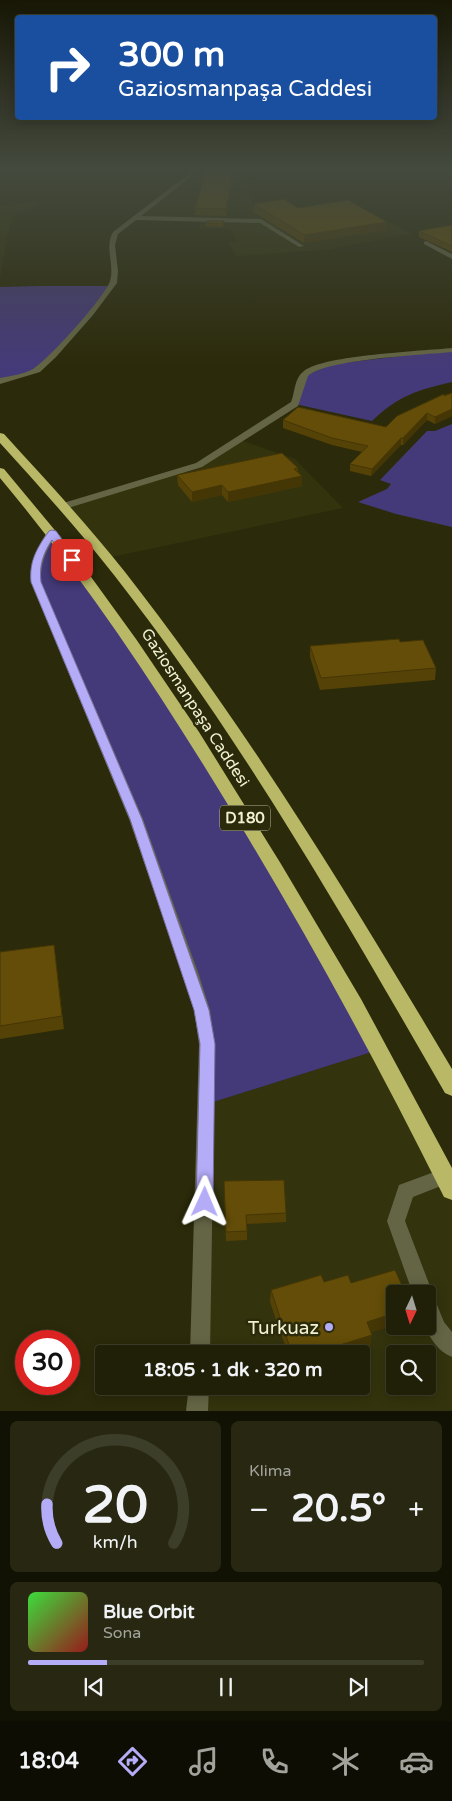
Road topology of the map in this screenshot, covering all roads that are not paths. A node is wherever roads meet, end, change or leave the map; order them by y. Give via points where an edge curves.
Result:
1 (113, 237) edge
2 (286, 237) edge
3 (426, 244) edge
4 (301, 246) edge
5 (452, 257) edge
6 (452, 350) edge
7 (0, 381) edge
8 (0, 436) edge
9 (0, 471) edge
10 (64, 506) junction
11 (52, 533) junction
12 (452, 1087) edge
13 (448, 1183) edge
14 (420, 1285) edge
15 (436, 1329) edge
16 (200, 1345) edge
17 (452, 1346) edge
18 (198, 1395) edge
19 (197, 1411) edge

1 - 7 street via 115,276 108,291 44,366
2 - 4 street
3 - 5 street
6 - 10 street via 314,368 303,376 296,404 210,460
8 - 10 highway, Gaziosmanpaşa Caddesi / D180
9 - 11 highway, Gaziosmanpaşa Caddesi / D180
10 - 12 highway, Gaziosmanpaşa Caddesi / D180 via 148,612 250,757 379,962
11 - 13 highway, Gaziosmanpaşa Caddesi / D180 via 116,618 213,766 336,973
11 - 16 street via 37,561 36,582 136,819 202,1010 207,1054
13 - 14 street via 406,1190 396,1221
15 - 17 street
18 - 19 street

